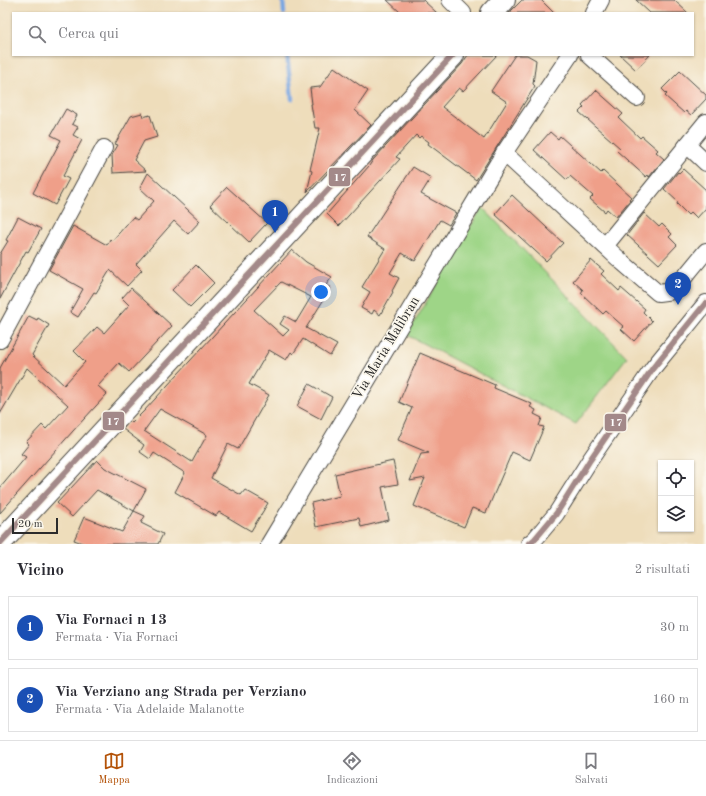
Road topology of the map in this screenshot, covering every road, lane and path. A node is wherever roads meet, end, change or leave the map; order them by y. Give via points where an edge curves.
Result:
1 (450, 0) edge
2 (504, 0) edge
3 (601, 0) edge
4 (462, 12) edge
5 (493, 12) edge
6 (595, 12) edge
7 (452, 56) edge
8 (569, 56) edge
9 (590, 56) edge
10 (637, 98) dead end
11 (706, 122) edge
12 (687, 144) junction
13 (104, 148) dead end
14 (504, 153) junction
15 (706, 163) edge
16 (605, 246) junction
17 (706, 251) edge
18 (706, 303) edge
19 (0, 340) edge
20 (0, 543) edge
21 (269, 544) edge
22 (529, 544) edge

1 - 4 street
2 - 5 street
3 - 6 street
7 - 20 street
8 - 14 street, Via Maria Malibran
9 - 10 street
11 - 12 street
12 - 15 street
12 - 16 street
13 - 19 street
14 - 16 street
14 - 21 street, Via Maria Malibran
16 - 17 street via 658,293 673,291
18 - 22 street via 653,368 556,514

